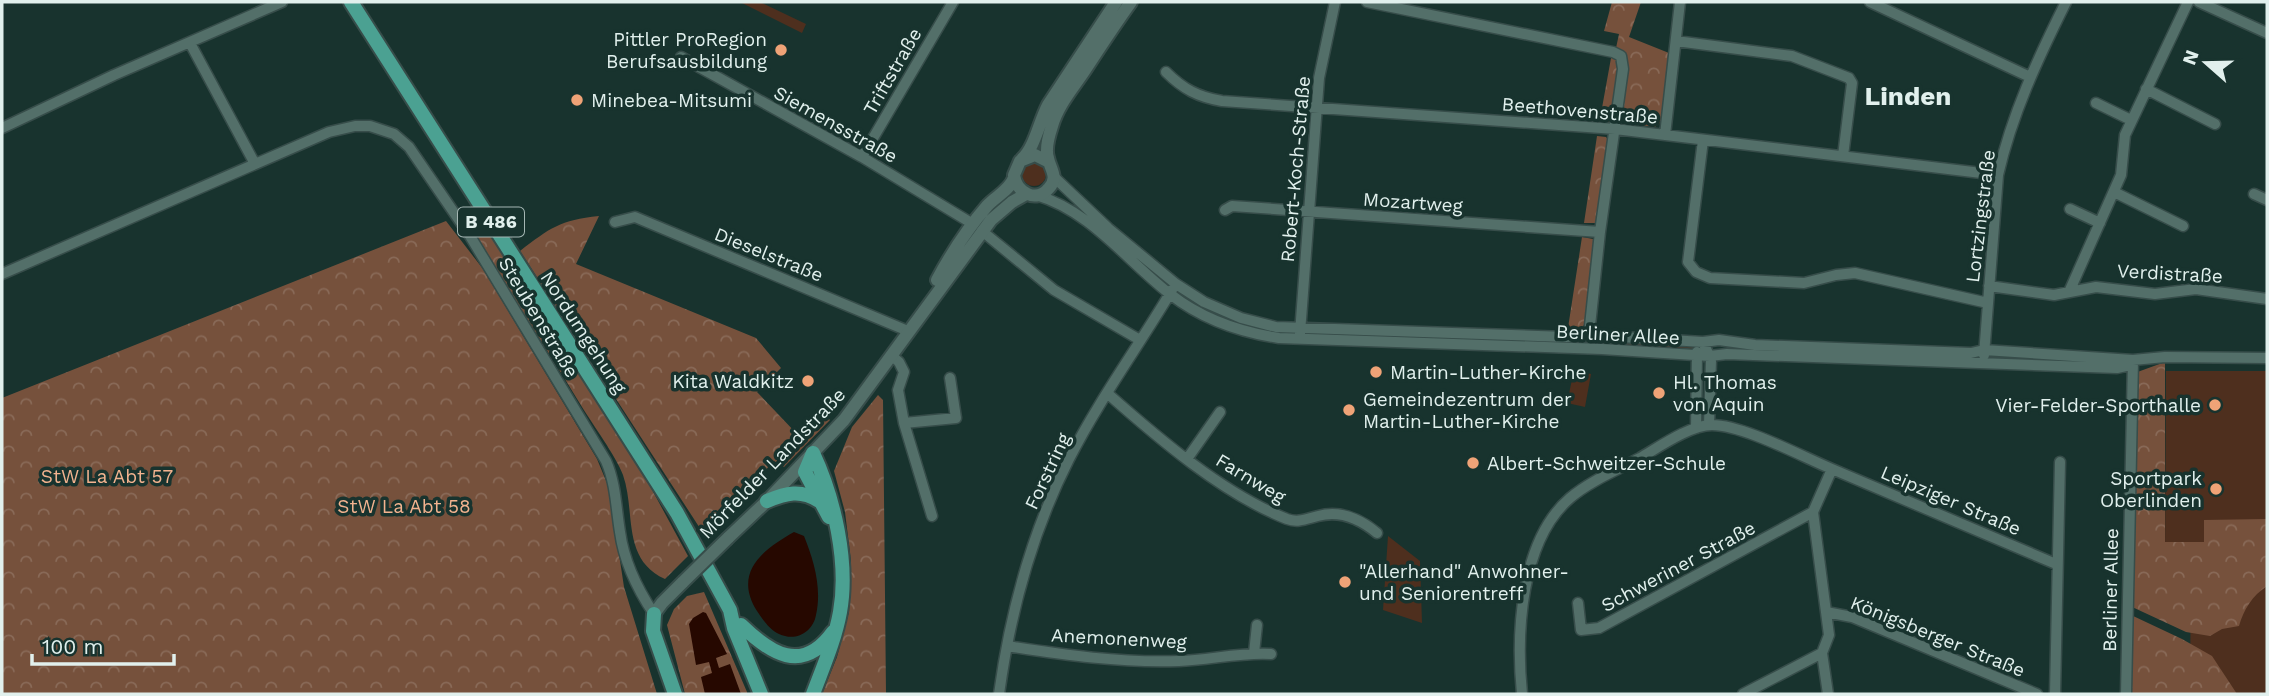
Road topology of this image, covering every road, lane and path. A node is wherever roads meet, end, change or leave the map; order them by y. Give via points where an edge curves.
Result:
1 (282, 2) edge
2 (351, 2) edge
3 (953, 2) edge
4 (1116, 2) edge
5 (1131, 2) edge
6 (1335, 2) edge
7 (1367, 2) edge
8 (1680, 2) edge
9 (1870, 2) edge
10 (2066, 2) edge
11 (2188, 2) edge
12 (2199, 2) edge
13 (2267, 33) edge
14 (1676, 41) junction
15 (190, 43) junction
16 (681, 57) dead end
17 (1166, 72) dead end
18 (2030, 77) junction
19 (2146, 89) junction
20 (2096, 103) dead end
21 (1318, 107) junction
22 (2131, 120) junction
23 (2215, 124) dead end
24 (2, 128) edge
25 (1615, 129) junction
26 (1665, 135) junction
27 (1703, 140) junction
28 (1843, 156) junction
29 (862, 157) junction
30 (1022, 159) junction
31 (1049, 162) junction
32 (255, 164) junction
33 (1998, 175) junction
34 (1054, 177) junction
35 (1014, 178) junction
36 (2114, 192) junction
37 (2255, 194) dead end
38 (1031, 195) junction
39 (2267, 200) edge
40 (2070, 209) dead end
41 (1225, 210) dead end
42 (1309, 212) junction
43 (615, 222) dead end
44 (2100, 223) junction
45 (2183, 226) dead end
46 (978, 227) junction
47 (1600, 232) junction
48 (1127, 250) junction
49 (2, 274) edge
50 (1176, 284) junction
51 (1989, 286) junction
52 (2069, 292) junction
53 (1170, 294) junction
54 (2267, 299) edge
55 (1988, 303) junction
56 (1300, 328) junction
57 (908, 331) junction
58 (1589, 335) junction
59 (1299, 340) junction
60 (1140, 341) junction
61 (1700, 342) junction
62 (1984, 351) junction
63 (1697, 355) junction
64 (892, 356) junction
65 (1710, 356) junction
66 (2267, 358) edge
67 (2133, 360) junction
68 (1983, 363) junction
69 (950, 378) dead end
70 (1107, 393) junction
71 (1220, 412) dead end
72 (904, 423) junction
73 (1709, 425) junction
74 (1696, 428) junction
75 (813, 453) junction
76 (1187, 459) junction
77 (2060, 461) dead end
78 (1832, 470) junction
79 (767, 501) junction
80 (823, 504) junction
81 (1813, 512) junction
82 (932, 516) dead end
83 (1377, 533) dead end
84 (838, 541) junction
85 (2056, 564) junction
86 (1578, 603) dead end
87 (730, 610) junction
88 (1826, 612) junction
89 (654, 614) junction
90 (838, 622) junction
91 (741, 625) junction
92 (1257, 625) dead end
93 (1007, 646) junction
94 (1254, 653) junction
95 (1822, 653) junction
96 (1271, 654) dead end
97 (674, 694) edge
98 (761, 694) edge
99 (770, 694) edge
100 (813, 694) edge
101 (999, 694) edge
102 (1522, 694) edge
103 (1743, 694) edge
104 (1828, 694) edge
105 (2037, 694) edge
106 (2055, 694) edge
107 (2126, 694) edge

1 - 15 street
2 - 87 main road, Nordumgehung / B 486 via 677,513
3 - 29 street, Triftstraße
4 - 30 main road, Mörfelder Landstraße via 1048,105
5 - 31 main road via 1059,109 1049,135
6 - 21 street, Robert-Koch-Straße via 1320,71
7 - 25 street via 1620,54 1623,69
8 - 14 street
9 - 18 street
10 - 18 street, Lortzingstraße
11 - 19 street
12 - 13 street
14 - 26 street
14 - 28 street via 1792,56 1849,78
15 - 24 street
15 - 32 street
16 - 29 street, Siemensstraße
17 - 21 street, Beethovenstraße via 1205,98
18 - 33 street, Lortzingstraße
19 - 22 street
19 - 23 street
20 - 22 street
21 - 25 street, Beethovenstraße
21 - 42 street, Robert-Koch-Straße
22 - 36 street
25 - 26 street, Beethovenstraße
25 - 47 street
26 - 27 street, Beethovenstraße
27 - 28 street, Beethovenstraße
27 - 55 street via 1688,262 1696,272 1710,278 1804,283 1855,273
28 - 33 street, Beethovenstraße
29 - 46 street, Siemensstraße
30 - 31 main road via 1035,155
30 - 35 main road, Mörfelder Landstraße
31 - 34 main road
32 - 49 street, Steubenstraße
32 - 89 street, Steubenstraße via 329,132 355,126 384,130 409,147 476,245 606,461 622,544 638,590
33 - 51 street, Lortzingstraße
34 - 38 main road, Mörfelder Landstraße via 1049,188
34 - 48 street, Berliner Allee
35 - 38 main road via 1017,186
35 - 46 main road, Mörfelder Landstraße via 989,203
36 - 44 street
36 - 45 street
37 - 39 street
38 - 46 main road, Mörfelder Landstraße
38 - 48 street, Berliner Allee via 1076,213
40 - 44 street
41 - 42 street, Mozartweg via 1232,206
42 - 47 street, Mozartweg
42 - 56 street, Robert-Koch-Straße
43 - 57 street, Dieselstraße via 635,217
44 - 52 street
46 - 57 main road, Mörfelder Landstraße via 971,245
46 - 57 main road, Mörfelder Landstraße via 948,260
46 - 60 street, Siemensstraße via 1054,290
47 - 58 street
48 - 50 street, Berliner Allee
48 - 53 street, Berliner Allee
50 - 53 street, Forstring
50 - 56 street, Berliner Allee via 1222,311 1268,326
51 - 52 street, Verdistraße via 2054,295
51 - 55 street, Lortzingstraße
52 - 54 street, Verdistraße via 2096,287 2155,294 2196,289
53 - 59 street, Berliner Allee via 1225,325
53 - 60 street, Forstring
55 - 62 street, Lortzingstraße
56 - 58 street, Berliner Allee
56 - 59 street, Robert-Koch-Straße
57 - 64 main road, Mörfelder Landstraße
58 - 61 street, Berliner Allee
59 - 63 street, Berliner Allee
60 - 70 street, Forstring
61 - 62 street, Berliner Allee
61 - 63 street
61 - 65 street
62 - 67 street, Berliner Allee
62 - 68 street, Lortzingstraße
63 - 65 street, Berliner Allee
63 - 74 street
64 - 72 street via 904,372 898,390
64 - 75 main road, Mörfelder Landstraße
65 - 68 street, Berliner Allee
65 - 73 street
66 - 67 street, Berliner Allee
67 - 68 street, Berliner Allee via 2120,368
67 - 107 street, Berliner Allee
69 - 72 street via 956,418
70 - 76 street, Farnweg
70 - 93 street, Forstring via 1050,503
71 - 76 street, Farnweg
72 - 82 street
73 - 74 street
73 - 78 street, Leipziger Straße via 1737,429
74 - 102 street via 1580,491 1550,521 1525,593 1520,641
75 - 79 main road, Mörfelder Landstraße
75 - 80 main road via 805,471
75 - 84 main road via 831,499
76 - 83 street, Farnweg via 1291,521 1340,514
77 - 85 street
78 - 81 street
78 - 85 street, Leipziger Straße
79 - 80 main road via 799,493
79 - 89 main road, Mörfelder Landstraße, bridge
80 - 84 main road
81 - 86 street, Schweriner Straße via 1599,628 1581,630
81 - 88 street
84 - 90 main road via 842,589
85 - 106 street
87 - 91 main road, B 486
87 - 98 main road, Nordumgehung / B 486
88 - 95 street via 1829,635
88 - 105 street, Königsberger Straße via 1852,617
89 - 97 main road via 653,631
90 - 91 main road via 829,638 813,651 788,656 761,645
90 - 100 main road
91 - 99 main road, B 486
92 - 94 street
93 - 94 street, Anemonenweg via 1136,661
93 - 101 street, Forstring
94 - 96 street, Anemonenweg
95 - 103 street
95 - 104 street

